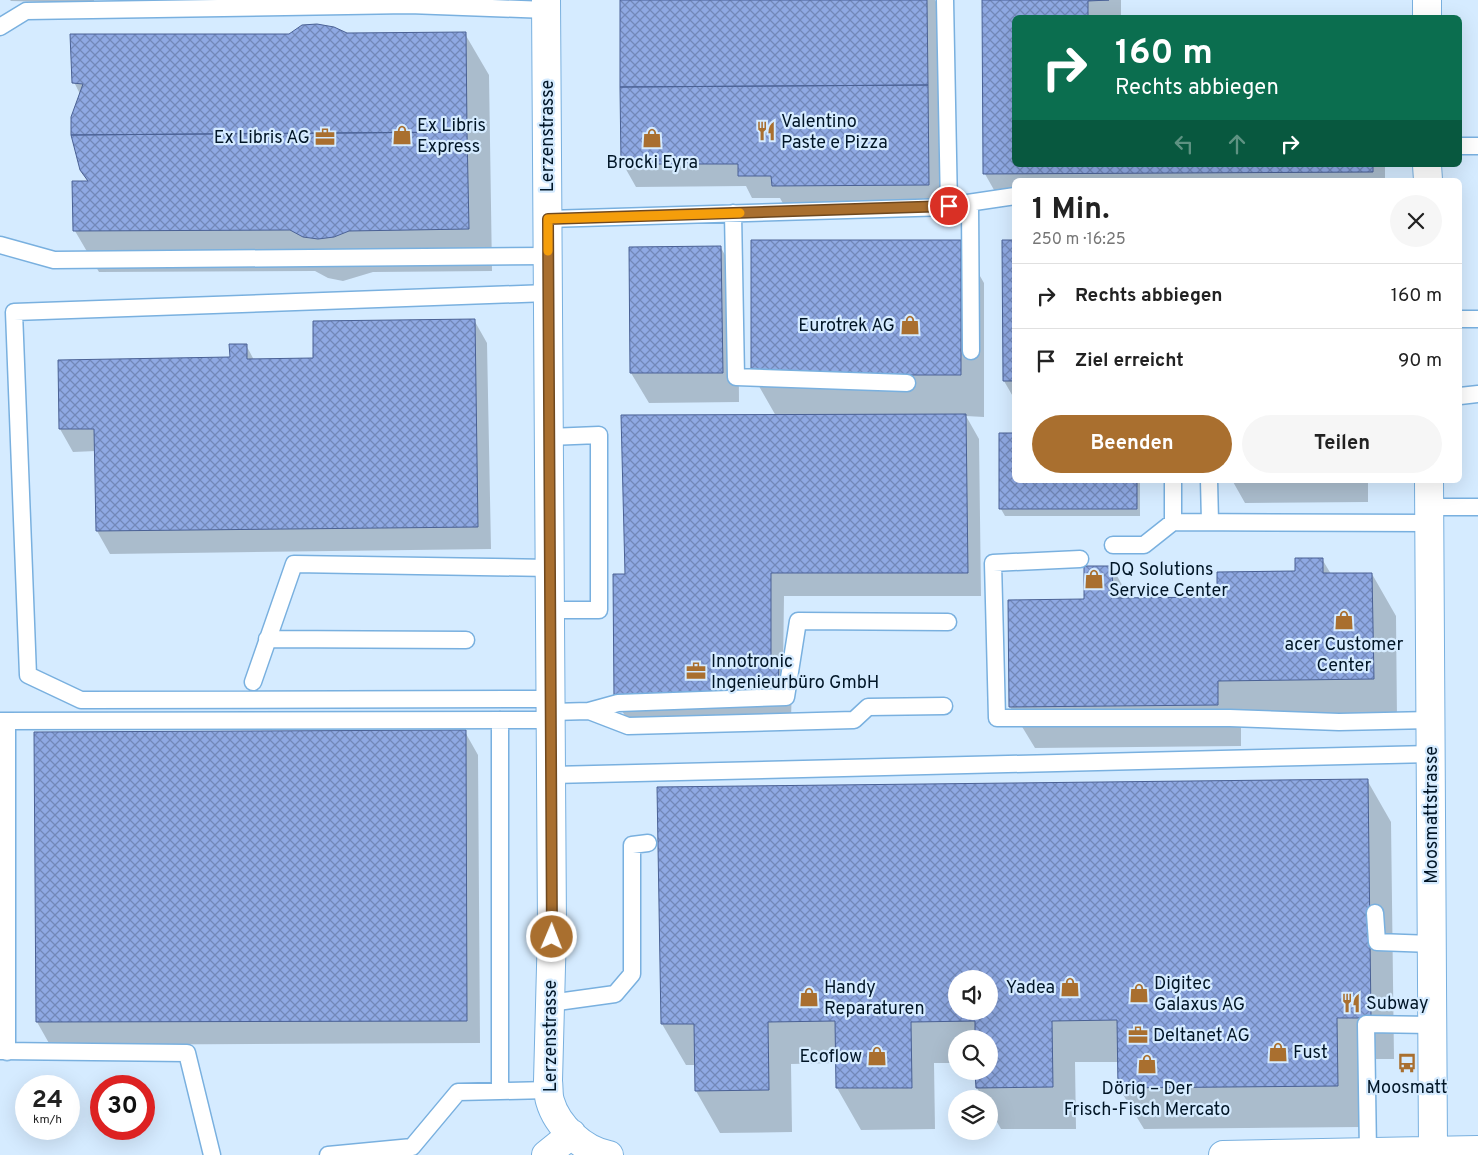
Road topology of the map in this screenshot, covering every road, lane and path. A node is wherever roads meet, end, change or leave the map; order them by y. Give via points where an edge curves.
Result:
1 (945, 0) edge
2 (1427, 0) edge
3 (546, 5) edge
4 (1427, 15) edge
5 (0, 26) edge
6 (1462, 146) edge
7 (1478, 146) edge
8 (1012, 196) edge
9 (970, 203) junction
10 (949, 206) junction
11 (733, 213) junction
12 (548, 219) junction
13 (0, 245) edge
14 (548, 256) junction
15 (548, 293) junction
16 (1462, 319) edge
17 (1478, 319) edge
18 (971, 351) dead end
19 (907, 383) dead end
20 (1478, 394) edge
21 (1462, 396) edge
22 (549, 437) junction
23 (1173, 483) edge
24 (1209, 483) edge
25 (1429, 483) edge
26 (1478, 507) edge
27 (1430, 515) junction
28 (1173, 522) junction
29 (1210, 522) junction
30 (1112, 545) dead end
31 (1080, 559) dead end
32 (550, 568) junction
33 (550, 610) junction
34 (948, 622) dead end
35 (267, 639) junction
36 (466, 640) dead end
37 (253, 682) dead end
38 (944, 706) dead end
39 (551, 710) junction
40 (589, 711) junction
41 (500, 720) junction
42 (1430, 720) junction
43 (3, 721) edge
44 (1431, 754) junction
45 (552, 775) junction
46 (648, 843) dead end
47 (1375, 913) dead end
48 (1432, 944) junction
49 (550, 1003) junction
50 (1432, 1025) junction
51 (4, 1052) edge
52 (549, 1090) junction
53 (500, 1091) junction
54 (572, 1134) junction
55 (1433, 1150) junction
56 (1478, 1150) edge
57 (1368, 1152) junction
58 (1288, 1154) edge
59 (212, 1155) edge
60 (328, 1155) edge
61 (546, 1155) edge
62 (610, 1155) edge
63 (1223, 1155) edge

1 - 10 lane
2 - 4 street
3 - 5 lane via 410,4 26,11
3 - 12 street, Lerzenstrasse
6 - 7 lane
8 - 9 lane
9 - 10 lane
9 - 18 lane
10 - 11 lane
11 - 12 lane
11 - 19 lane via 736,377
12 - 14 street, Lerzenstrasse
13 - 14 lane via 54,260
14 - 15 street, Lerzenstrasse
15 - 22 street, Lerzenstrasse
15 - 39 lane via 14,312 28,675 81,700
16 - 17 lane
20 - 21 lane
22 - 32 street, Lerzenstrasse
22 - 33 lane via 599,435 599,610
23 - 28 lane
24 - 29 lane
25 - 27 street, Moosmattstrasse
26 - 27 lane
27 - 29 lane
27 - 42 street, Moosmattstrasse
28 - 29 lane
28 - 30 lane via 1144,545
31 - 42 lane via 993,563 997,718
32 - 33 street, Lerzenstrasse
32 - 35 lane via 294,564
33 - 39 street, Lerzenstrasse
34 - 40 lane via 798,621 786,697 618,703
35 - 36 lane
35 - 37 lane
38 - 40 lane via 868,707 854,720 628,726
39 - 40 lane
39 - 41 lane
39 - 45 street, Lerzenstrasse
41 - 43 lane
41 - 53 lane
42 - 44 street, Moosmattstrasse
43 - 51 lane
44 - 45 lane
44 - 48 street, Moosmattstrasse
45 - 49 street, Lerzenstrasse
46 - 49 lane via 632,845 632,974 615,994
47 - 48 lane via 1377,942
48 - 50 street, Moosmattstrasse
49 - 52 street, Lerzenstrasse
50 - 55 street, Moosmattstrasse
50 - 57 lane via 1366,1024
51 - 59 lane via 187,1053
52 - 53 lane
52 - 54 street, Lerzenstrasse via 550,1102
53 - 60 lane via 458,1092 412,1148
54 - 61 street
54 - 62 street, Lerzenstrasse via 584,1146
55 - 56 street
55 - 57 street
57 - 58 street
58 - 63 street

